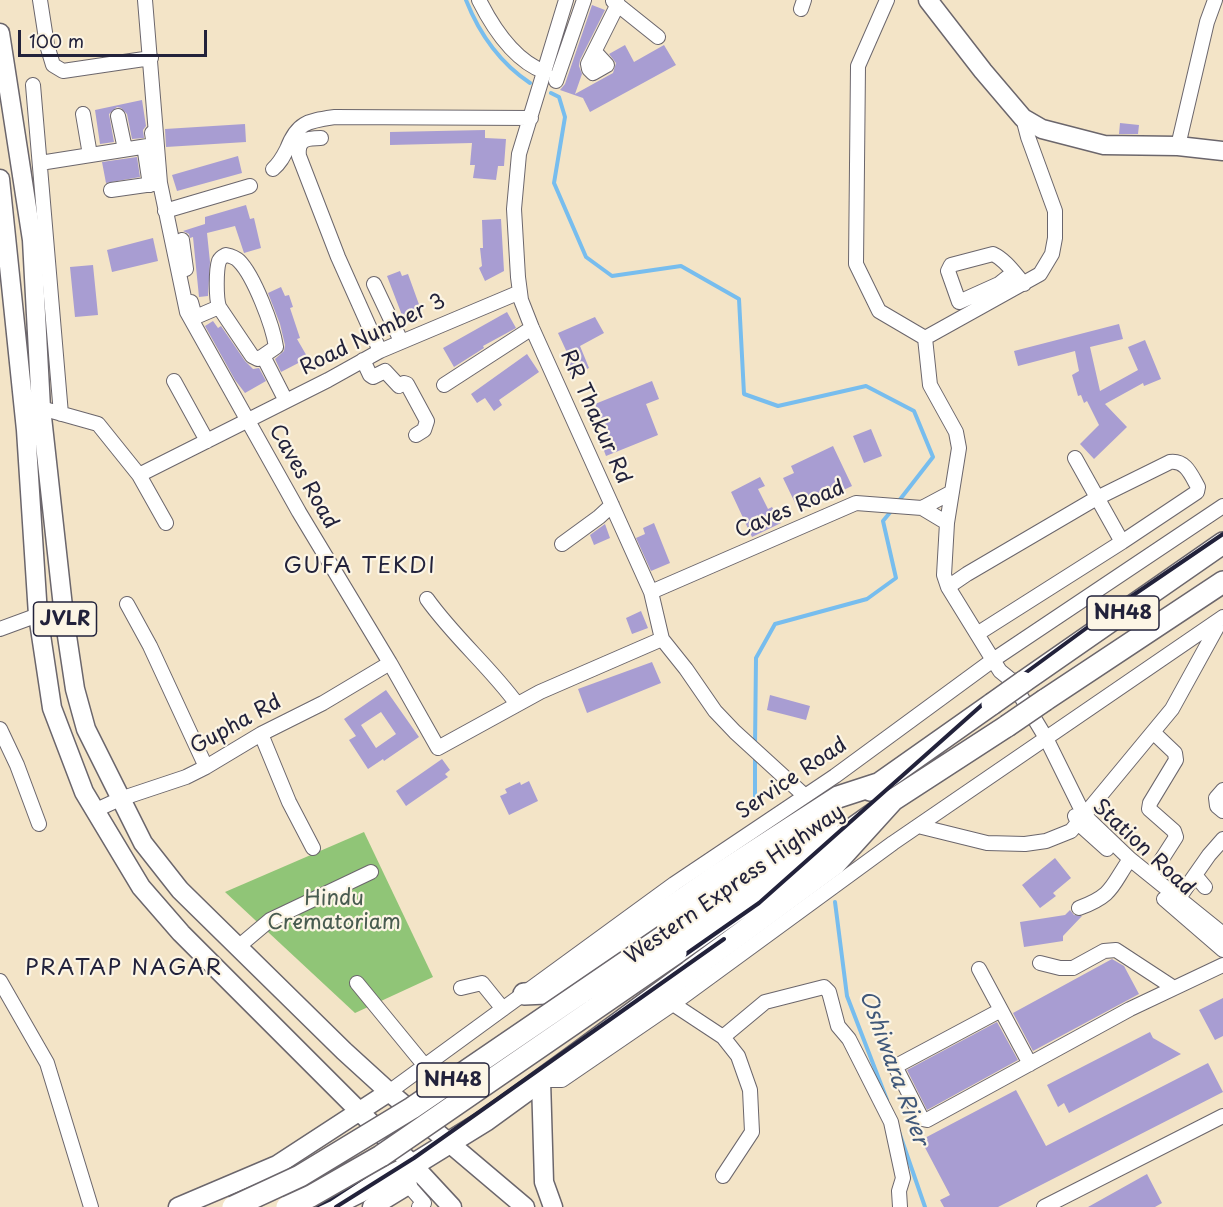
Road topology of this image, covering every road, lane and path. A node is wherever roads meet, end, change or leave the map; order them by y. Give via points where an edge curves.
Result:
1 (40, 0) edge
2 (145, 0) edge
3 (479, 0) edge
4 (566, 0) edge
5 (584, 0) edge
6 (887, 0) edge
7 (928, 0) edge
8 (1215, 0) edge
9 (615, 2) edge
10 (0, 33) edge
11 (658, 37) dead end
12 (562, 42) junction
13 (595, 52) dead end
14 (150, 58) junction
15 (550, 77) junction
16 (33, 85) dead end
17 (147, 104) dead end
18 (83, 114) dead end
19 (118, 116) dead end
20 (531, 118) junction
21 (1023, 118) junction
22 (321, 138) dead end
23 (1178, 146) junction
24 (125, 149) junction
25 (151, 150) junction
26 (1223, 151) edge
27 (96, 156) junction
28 (40, 163) junction
29 (273, 169) dead end
30 (0, 179) edge
31 (155, 184) junction
32 (250, 186) dead end
33 (111, 190) dead end
34 (165, 211) junction
35 (182, 240) dead end
36 (1014, 272) junction
37 (374, 284) dead end
38 (1024, 284) junction
39 (520, 292) junction
40 (959, 302) junction
41 (219, 307) junction
42 (966, 316) junction
43 (532, 328) junction
44 (925, 338) junction
45 (401, 341) junction
46 (380, 351) junction
47 (263, 356) junction
48 (363, 360) junction
49 (174, 381) dead end
50 (444, 385) dead end
51 (286, 401) junction
52 (41, 408) junction
53 (61, 414) junction
54 (246, 420) junction
55 (416, 435) dead end
56 (207, 441) junction
57 (1075, 458) dead end
58 (139, 476) junction
59 (952, 492) junction
60 (1098, 498) junction
61 (612, 505) junction
62 (1223, 506) edge
63 (922, 508) junction
64 (166, 523) dead end
65 (947, 523) junction
66 (1122, 542) junction
67 (1223, 543) edge
68 (561, 544) dead end
69 (1223, 582) edge
70 (948, 587) junction
71 (651, 592) junction
72 (427, 599) dead end
73 (127, 604) dead end
74 (64, 610) junction
75 (38, 615) junction
76 (1222, 617) edge
77 (0, 629) edge
78 (977, 634) junction
79 (662, 639) junction
80 (390, 663) junction
81 (996, 666) junction
82 (518, 704) junction
83 (0, 729) edge
84 (1154, 733) junction
85 (261, 734) junction
86 (1042, 740) junction
87 (206, 767) junction
88 (1223, 790) edge
89 (887, 791) junction
90 (805, 796) junction
91 (120, 799) junction
92 (96, 810) junction
93 (1223, 811) edge
94 (1081, 819) junction
95 (39, 824) dead end
96 (918, 826) junction
97 (1223, 839) edge
98 (313, 848) dead end
99 (1128, 862) junction
100 (371, 872) dead end
101 (1195, 875) junction
102 (1152, 876) junction
103 (1205, 887) dead end
104 (1175, 903) junction
105 (1079, 908) dead end
106 (1223, 934) edge
107 (238, 947) junction
108 (1223, 950) edge
109 (1040, 963) dead end
110 (1223, 965) edge
111 (979, 969) dead end
112 (0, 981) edge
113 (357, 983) dead end
114 (461, 988) dead end
115 (1174, 988) junction
116 (524, 994) junction
117 (673, 1004) junction
118 (502, 1009) junction
119 (1001, 1010) junction
120 (723, 1037) junction
121 (603, 1043) junction
122 (1030, 1064) junction
123 (425, 1065) junction
124 (541, 1080) junction
125 (389, 1092) junction
126 (359, 1112) junction
127 (1223, 1116) edge
128 (450, 1143) junction
129 (407, 1175) junction
130 (723, 1176) dead end
131 (424, 1206) edge
132 (91, 1207) edge
133 (178, 1207) edge
134 (233, 1207) edge
135 (287, 1207) edge
136 (329, 1207) edge
137 (372, 1207) edge
138 (452, 1207) edge
139 (525, 1207) edge
140 (553, 1207) edge
141 (900, 1207) edge
142 (1044, 1207) edge

1 - 14 street via 53,65 63,71
2 - 14 street, Caves Road
3 - 15 street via 517,54
4 - 12 street, RR Thakur Rd
5 - 12 street
6 - 44 street via 858,66 856,264 879,311
7 - 21 main road
8 - 23 street
9 - 11 street
9 - 13 street
10 - 52 main road, JVLR via 32,240
12 - 15 street, RR Thakur Rd
14 - 25 street, Caves Road
15 - 20 street, RR Thakur Rd
16 - 28 street
17 - 24 street via 154,145
18 - 27 street
19 - 24 street
20 - 29 street via 335,117 310,121 297,128
20 - 39 street, RR Thakur Rd via 519,154 514,209
21 - 23 main road via 1042,129 1104,145
21 - 38 street via 1055,211 1052,254 1040,274
22 - 46 street via 306,138 298,149 299,156
23 - 26 main road
24 - 27 street
25 - 27 street
25 - 31 street, Caves Road
27 - 28 street
28 - 53 street
30 - 75 main road, JVLR via 26,430
31 - 33 street
31 - 34 street, Caves Road
32 - 34 street
34 - 54 street, Caves Road via 187,312
35 - 41 street via 194,313 200,316
36 - 38 street
36 - 40 street via 999,284
36 - 40 street via 993,254 951,265 948,273
37 - 45 street
38 - 42 street
39 - 43 street, RR Thakur Rd
39 - 45 street, Road Number 3
40 - 42 street
41 - 47 street via 252,356
41 - 47 street via 218,263 226,255 241,263 262,302 276,345
42 - 44 street
43 - 50 street
43 - 61 street, RR Thakur Rd
44 - 59 street, Station Road via 930,385 956,432 959,448
45 - 46 street, Road Number 3
46 - 48 street, Road Number 3
47 - 51 street
48 - 51 street, Road Number 3
48 - 55 street via 373,377 385,371 399,386 407,384 427,422
49 - 56 street
51 - 54 street, Road Number 3
52 - 53 street
52 - 74 main road, JVLR
53 - 58 street via 98,424
54 - 56 street, Road Number 3
54 - 80 street, Caves Road
56 - 58 street, Road Number 3
57 - 60 street
58 - 64 street
59 - 63 street
59 - 65 street, Station Road
60 - 66 street
60 - 66 street via 1178,461 1184,464 1198,488
60 - 70 street
61 - 68 street
61 - 71 street, RR Thakur Rd
62 - 81 street, Service Road
63 - 65 street, Caves Road
63 - 71 street, Caves Road via 856,503
65 - 70 street, Station Road via 944,575
66 - 78 street
67 - 89 highway, Western Express Highway / NH48, bridge via 992,704
69 - 89 highway, Western Express Highway / NH48, bridge via 1006,726
70 - 78 street, Station Road
71 - 79 street, RR Thakur Rd
72 - 82 street
73 - 87 street
74 - 75 street
74 - 91 main road, JVLR via 75,689 86,729
75 - 77 street
75 - 92 main road, JVLR via 52,708 84,792
76 - 84 street via 1173,709
76 - 86 street
78 - 81 street, Station Road
79 - 82 street, Caves Road
79 - 90 street, RR Thakur Rd via 715,711
80 - 82 street, Caves Road via 438,748
80 - 85 street, Gupha Rd
81 - 86 street, Station Road via 1002,684
81 - 90 street, Service Road
83 - 95 street
84 - 94 street
84 - 102 street via 1175,753 1176,760 1149,809 1176,837
85 - 87 street, Gupha Rd
85 - 98 street
86 - 94 street, Station Road
86 - 96 street
87 - 91 street, Gupha Rd
88 - 93 street via 1216,798
89 - 116 highway via 838,797 546,993
89 - 121 highway via 835,864
89 - 134 highway, Western Express Highway / NH48, bridge via 664,936 412,1108 300,1176
89 - 135 highway, Western Express Highway / NH48, bridge via 676,953 381,1156
90 - 116 street, Service Road via 674,884
91 - 92 street, Gupha Rd
91 - 107 main road, JVLR via 143,843 180,890
92 - 126 main road, JVLR via 141,887 174,925
94 - 96 street via 1071,831 1025,844 987,843
94 - 99 street, Station Road
96 - 117 street
97 - 101 street
99 - 102 street, Station Road
99 - 104 street, Station Road
99 - 105 street via 1113,888
100 - 107 street via 270,920
101 - 103 street
101 - 104 street
102 - 104 street, Station Road
104 - 106 street, Station Road
104 - 108 street, Station Road
107 - 125 main road, JVLR
109 - 115 street via 1073,968 1104,951 1116,950
110 - 115 street
111 - 119 street
112 - 132 street via 47,1063
113 - 123 street
114 - 118 street via 482,983
115 - 122 street
116 - 118 street, Service Road
117 - 120 street
117 - 121 street
118 - 123 street, Service Road
119 - 122 street
119 - 122 street via 898,1065 922,1119 927,1120
120 - 130 street via 738,1056 750,1090 752,1132
120 - 141 street via 765,1002 824,987 830,992 838,1026 849,1039 891,1122 903,1178
121 - 124 highway
123 - 125 street, Service Road
124 - 128 highway
124 - 140 main road via 544,1182
125 - 126 main road
125 - 128 main road, JVLR
126 - 129 main road, JVLR
126 - 133 main road via 277,1164
127 - 142 street
128 - 129 highway
128 - 139 main road
129 - 131 street
129 - 136 highway
129 - 137 main road
129 - 138 main road

